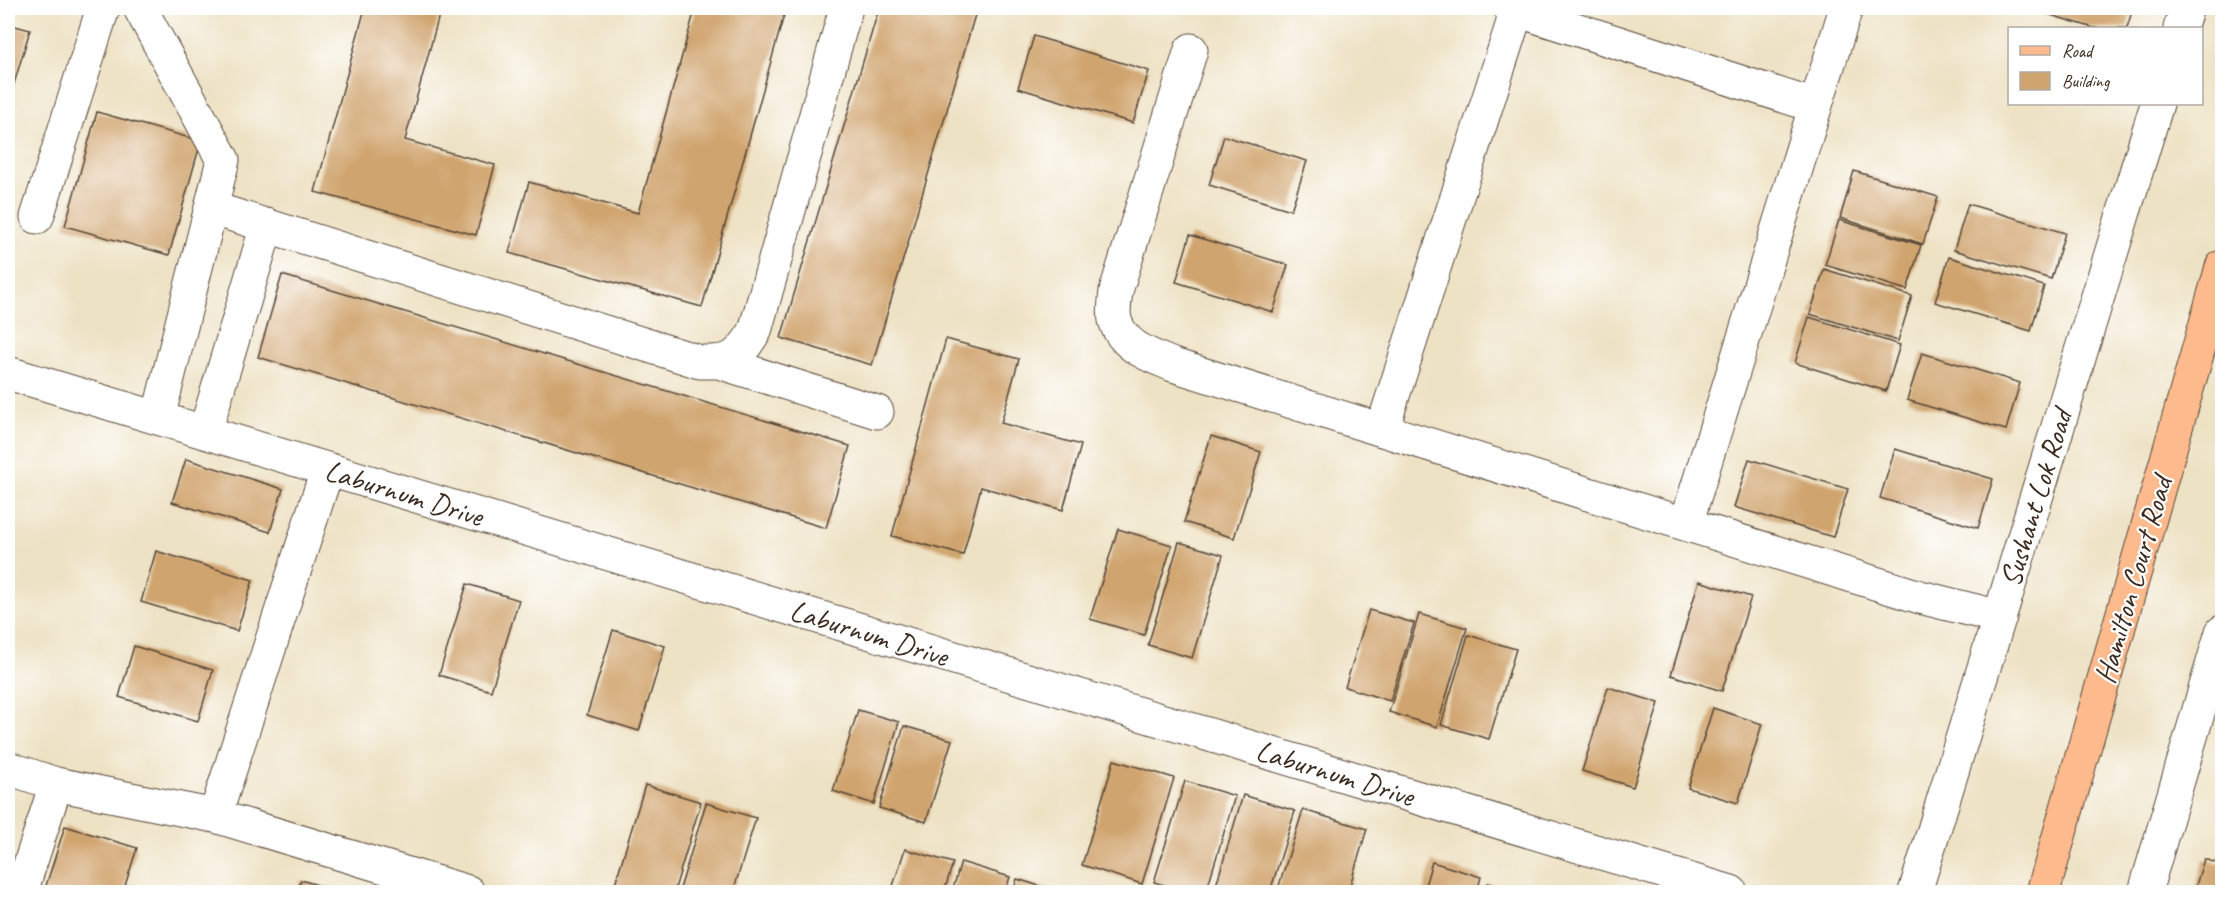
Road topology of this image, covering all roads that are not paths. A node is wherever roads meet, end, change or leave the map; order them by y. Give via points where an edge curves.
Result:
1 (103, 8) edge
2 (140, 8) edge
3 (846, 8) edge
4 (1846, 8) edge
5 (2187, 8) edge
6 (1514, 9) edge
7 (2180, 27) edge
8 (1191, 50) dead end
9 (2157, 105) edge
10 (1815, 106) junction
11 (211, 208) junction
12 (37, 217) dead end
13 (267, 225) junction
14 (2223, 267) edge
15 (722, 363) junction
16 (8, 373) edge
17 (877, 412) dead end
18 (158, 418) junction
19 (1382, 430) junction
20 (205, 432) junction
21 (327, 470) junction
22 (1686, 524) junction
23 (2000, 617) junction
24 (2223, 632) edge
25 (8, 768) edge
26 (56, 784) junction
27 (215, 816) junction
28 (21, 892) edge
29 (468, 892) edge
30 (1731, 892) edge
31 (1915, 892) edge
32 (2043, 892) edge
33 (2145, 892) edge

1 - 12 street
2 - 11 street via 223,160
3 - 15 street via 755,331 742,352
4 - 10 street
5 - 7 street
6 - 10 street
6 - 19 street
8 - 19 street via 1116,291 1114,318 1124,339 1145,354 1173,365
9 - 23 street, Sushant Lok Road
10 - 22 street
11 - 13 street
11 - 18 street
13 - 15 street via 700,362
13 - 20 street
14 - 32 main road, Hamilton Court Road
15 - 17 street
16 - 18 street, Laburnum Drive
18 - 20 street, Laburnum Drive
19 - 22 street
20 - 21 street, Laburnum Drive
21 - 27 street
21 - 30 street, Laburnum Drive
22 - 23 street via 1920,597
23 - 31 street, Sushant Lok Road
24 - 33 street
25 - 26 street
26 - 27 street
26 - 28 street
27 - 29 street

